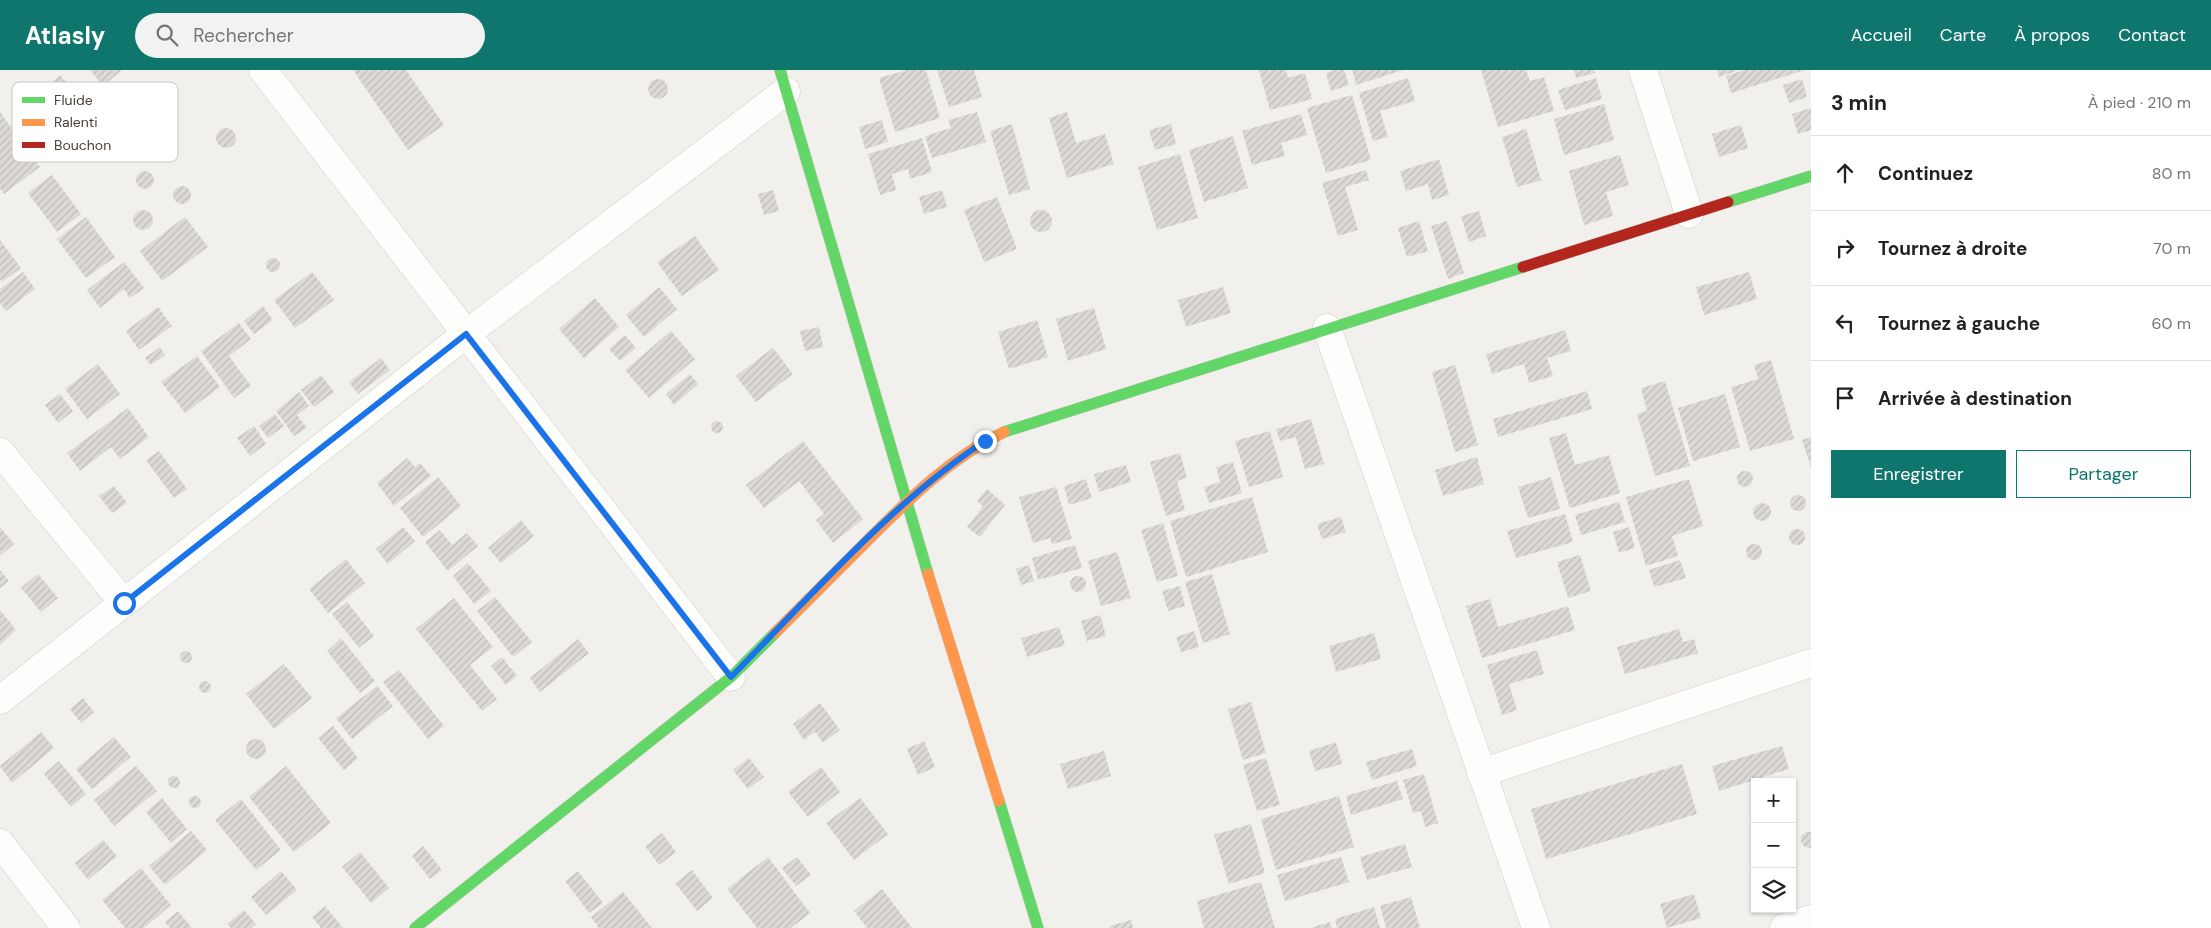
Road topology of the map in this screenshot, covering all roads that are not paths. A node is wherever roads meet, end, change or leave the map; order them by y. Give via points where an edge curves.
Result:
1 (263, 70) edge
2 (1643, 70) edge
3 (783, 80) edge
4 (1811, 176) edge
5 (1689, 214) junction
6 (1327, 328) junction
7 (466, 334) junction
8 (0, 452) edge
9 (906, 502) junction
10 (124, 603) junction
11 (1811, 663) edge
12 (731, 677) junction
13 (0, 700) edge
14 (1482, 773) junction
15 (0, 843) edge
16 (1811, 919) edge
17 (66, 928) edge
18 (416, 928) edge
19 (1038, 928) edge
20 (1536, 928) edge
21 (1784, 928) edge

1 - 7 street
2 - 5 street
3 - 7 street
3 - 9 street
4 - 5 street
5 - 6 street
6 - 9 street via 1008,430 959,458
6 - 14 street
7 - 10 street
7 - 12 street
8 - 10 street
9 - 12 street
9 - 19 street
10 - 13 street
11 - 14 street
12 - 18 street
14 - 20 street
15 - 17 street
16 - 21 street

